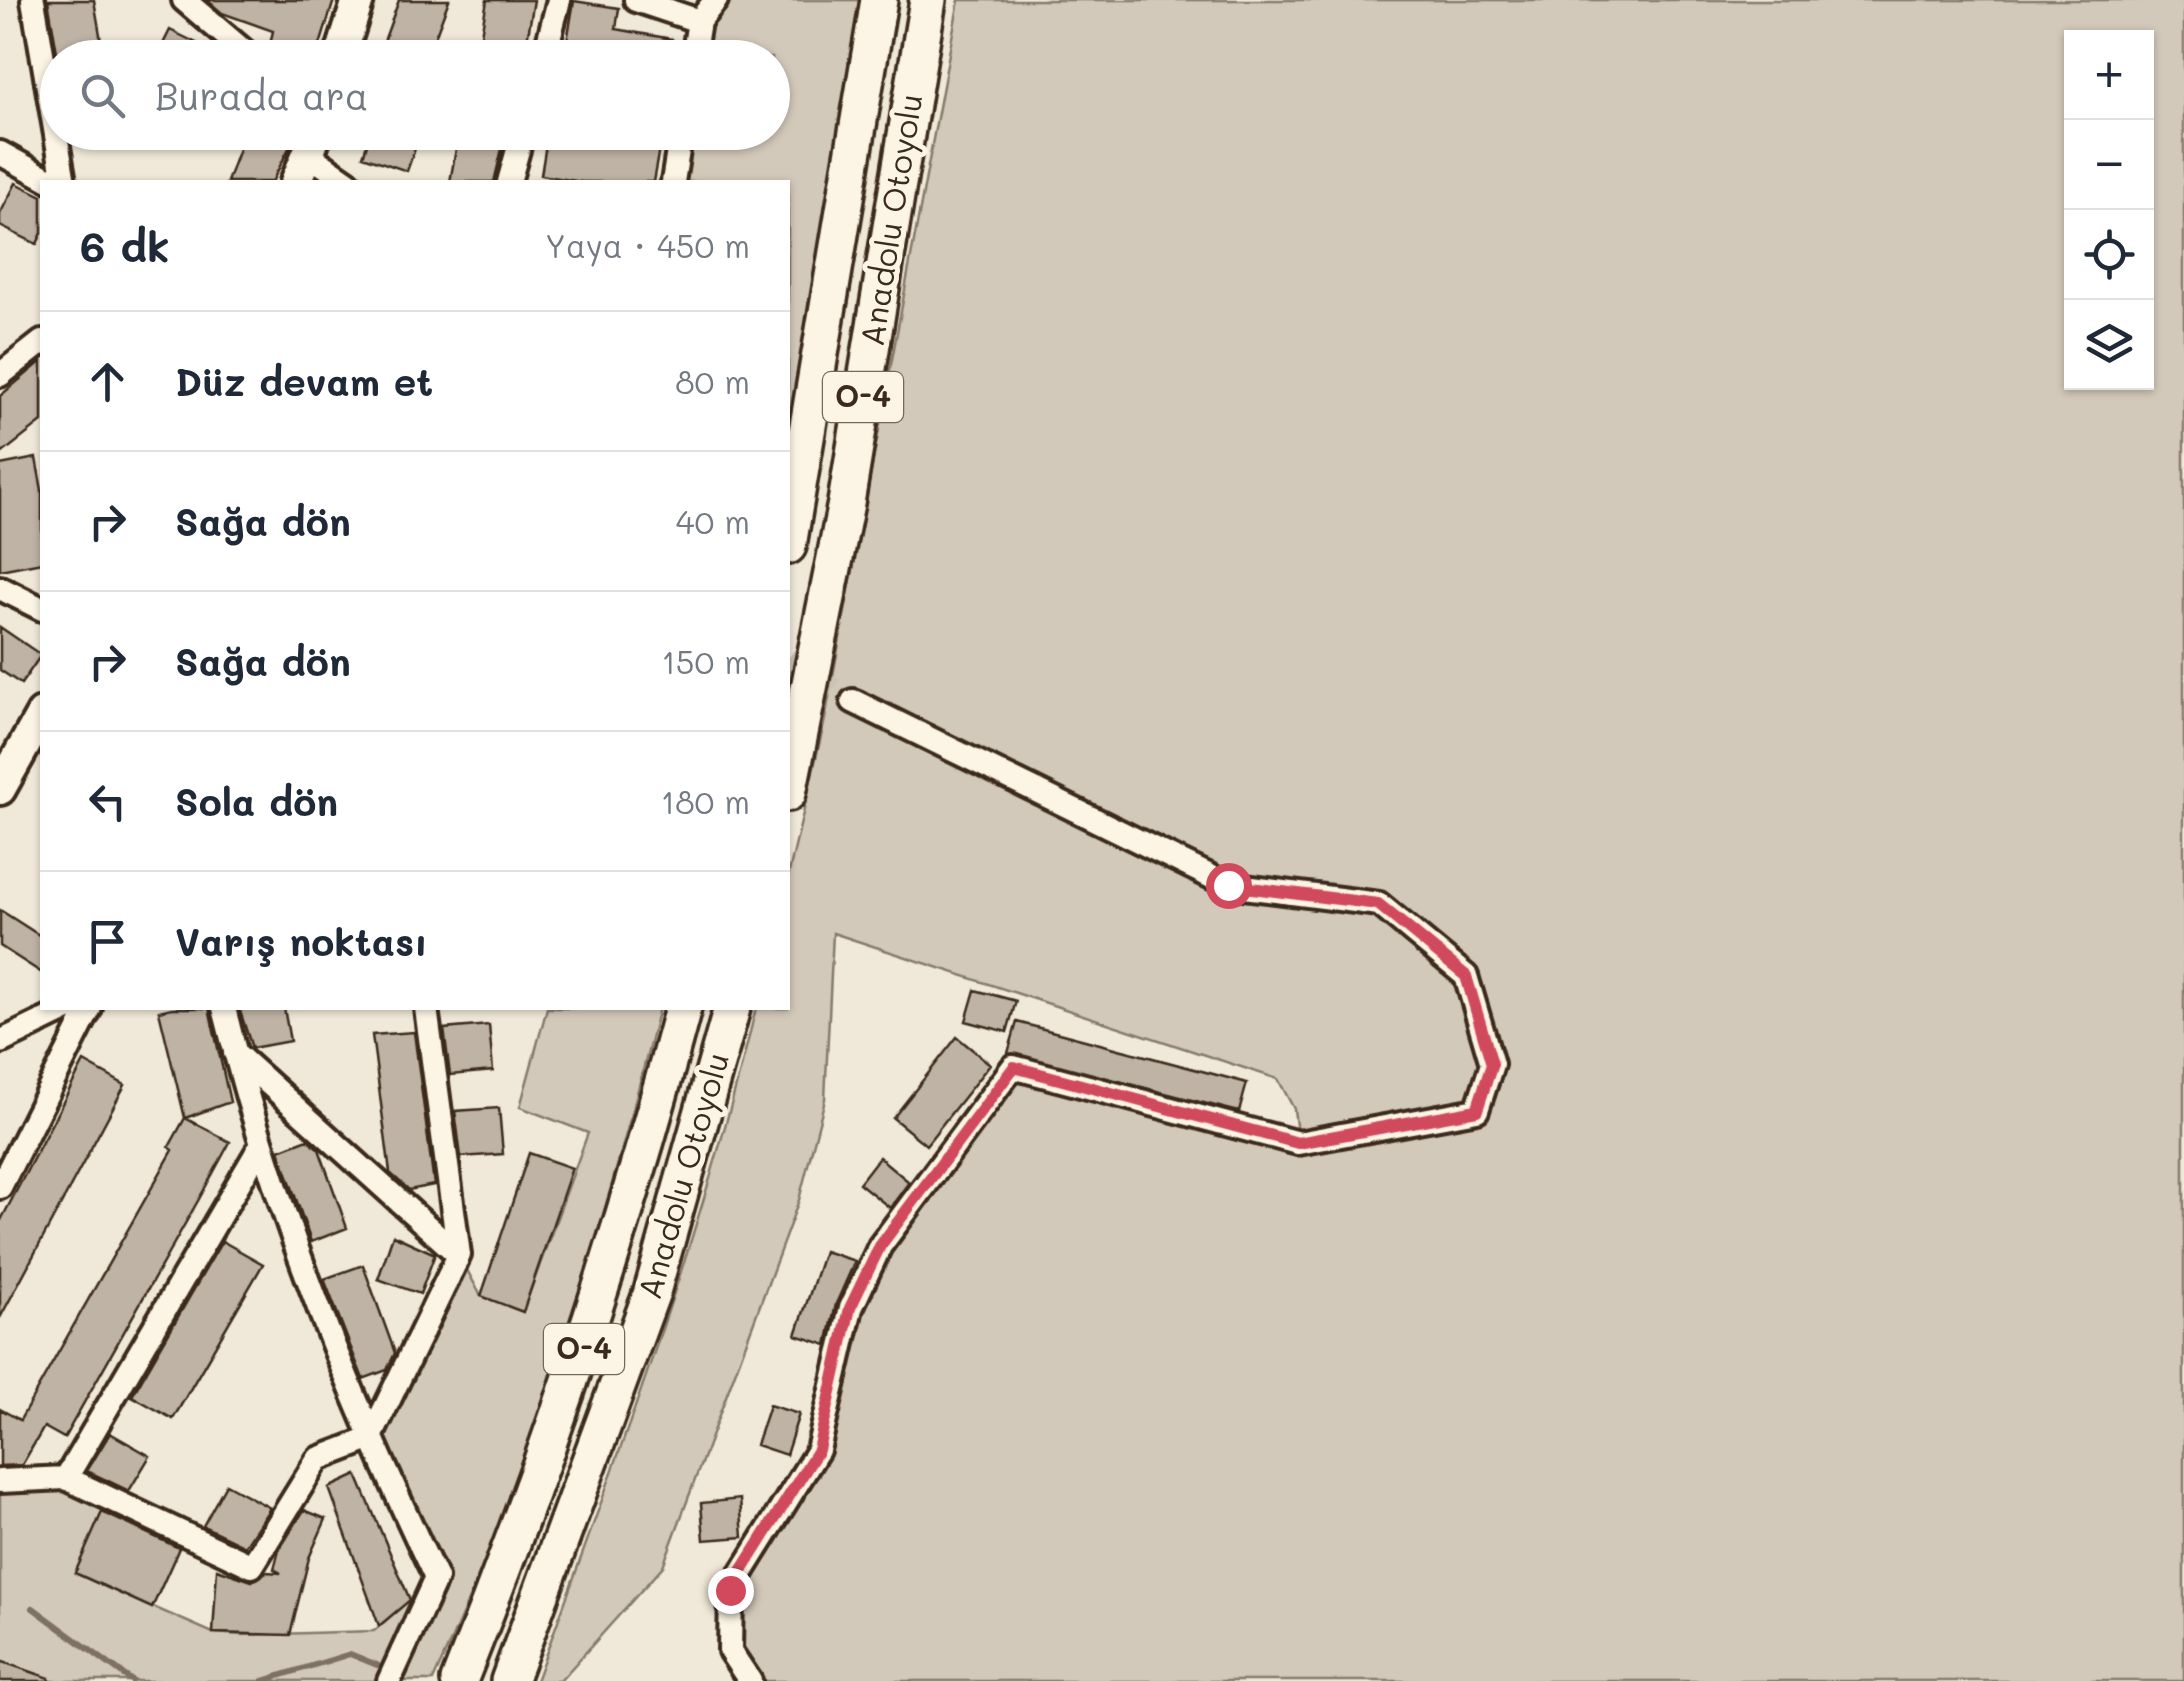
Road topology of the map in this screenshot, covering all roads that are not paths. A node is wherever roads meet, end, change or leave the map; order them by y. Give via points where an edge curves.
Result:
1 (33, 0) edge
2 (184, 0) edge
3 (358, 0) edge
4 (559, 0) edge
5 (636, 0) edge
6 (716, 0) edge
7 (880, 0) edge
8 (928, 0) edge
9 (699, 21) junction
10 (231, 40) edge
11 (346, 40) edge
12 (549, 40) edge
13 (696, 40) edge
14 (40, 41) edge
15 (59, 150) edge
16 (518, 150) edge
17 (678, 150) edge
18 (0, 153) edge
19 (307, 157) edge
20 (49, 180) edge
21 (64, 180) edge
22 (345, 180) edge
23 (510, 180) edge
24 (672, 180) edge
25 (40, 344) edge
26 (0, 375) edge
27 (790, 534) edge
28 (0, 588) edge
29 (40, 608) edge
30 (853, 701) tunnel mouth
31 (40, 718) edge
32 (790, 782) edge
33 (0, 789) edge
34 (66, 1010) edge
35 (89, 1010) edge
36 (224, 1010) edge
37 (426, 1010) edge
38 (681, 1010) edge
39 (731, 1010) edge
40 (0, 1042) edge
41 (235, 1053) junction
42 (260, 1147) junction
43 (0, 1187) edge
44 (459, 1255) junction
45 (370, 1439) junction
46 (66, 1478) junction
47 (0, 1482) edge
48 (390, 1681) edge
49 (459, 1681) edge
50 (509, 1681) edge
51 (750, 1681) edge

1 - 14 street
2 - 10 street
3 - 11 main road
4 - 12 street
5 - 9 street
6 - 9 street
7 - 27 highway, Anadolu Otoyolu / O-4
8 - 32 highway, Anadolu Otoyolu / O-4 via 846,503
9 - 13 street
15 - 21 street
16 - 23 street
17 - 24 street
18 - 20 street
19 - 22 street
25 - 26 street
28 - 29 street
30 - 51 street via 1228,885 1378,904 1466,976 1492,1064 1477,1110 1298,1143 1014,1067 880,1246 850,1308 818,1450 730,1590 730,1652
31 - 33 main road
34 - 40 street
35 - 43 street
36 - 41 street
37 - 44 street
38 - 49 highway, Anadolu Otoyolu / O-4 via 602,1294
39 - 50 highway, Anadolu Otoyolu / O-4 via 652,1292
41 - 42 street
41 - 44 street
42 - 45 street
42 - 46 street
44 - 45 street
45 - 46 street via 318,1458 252,1566
45 - 48 street via 436,1578
46 - 47 street

